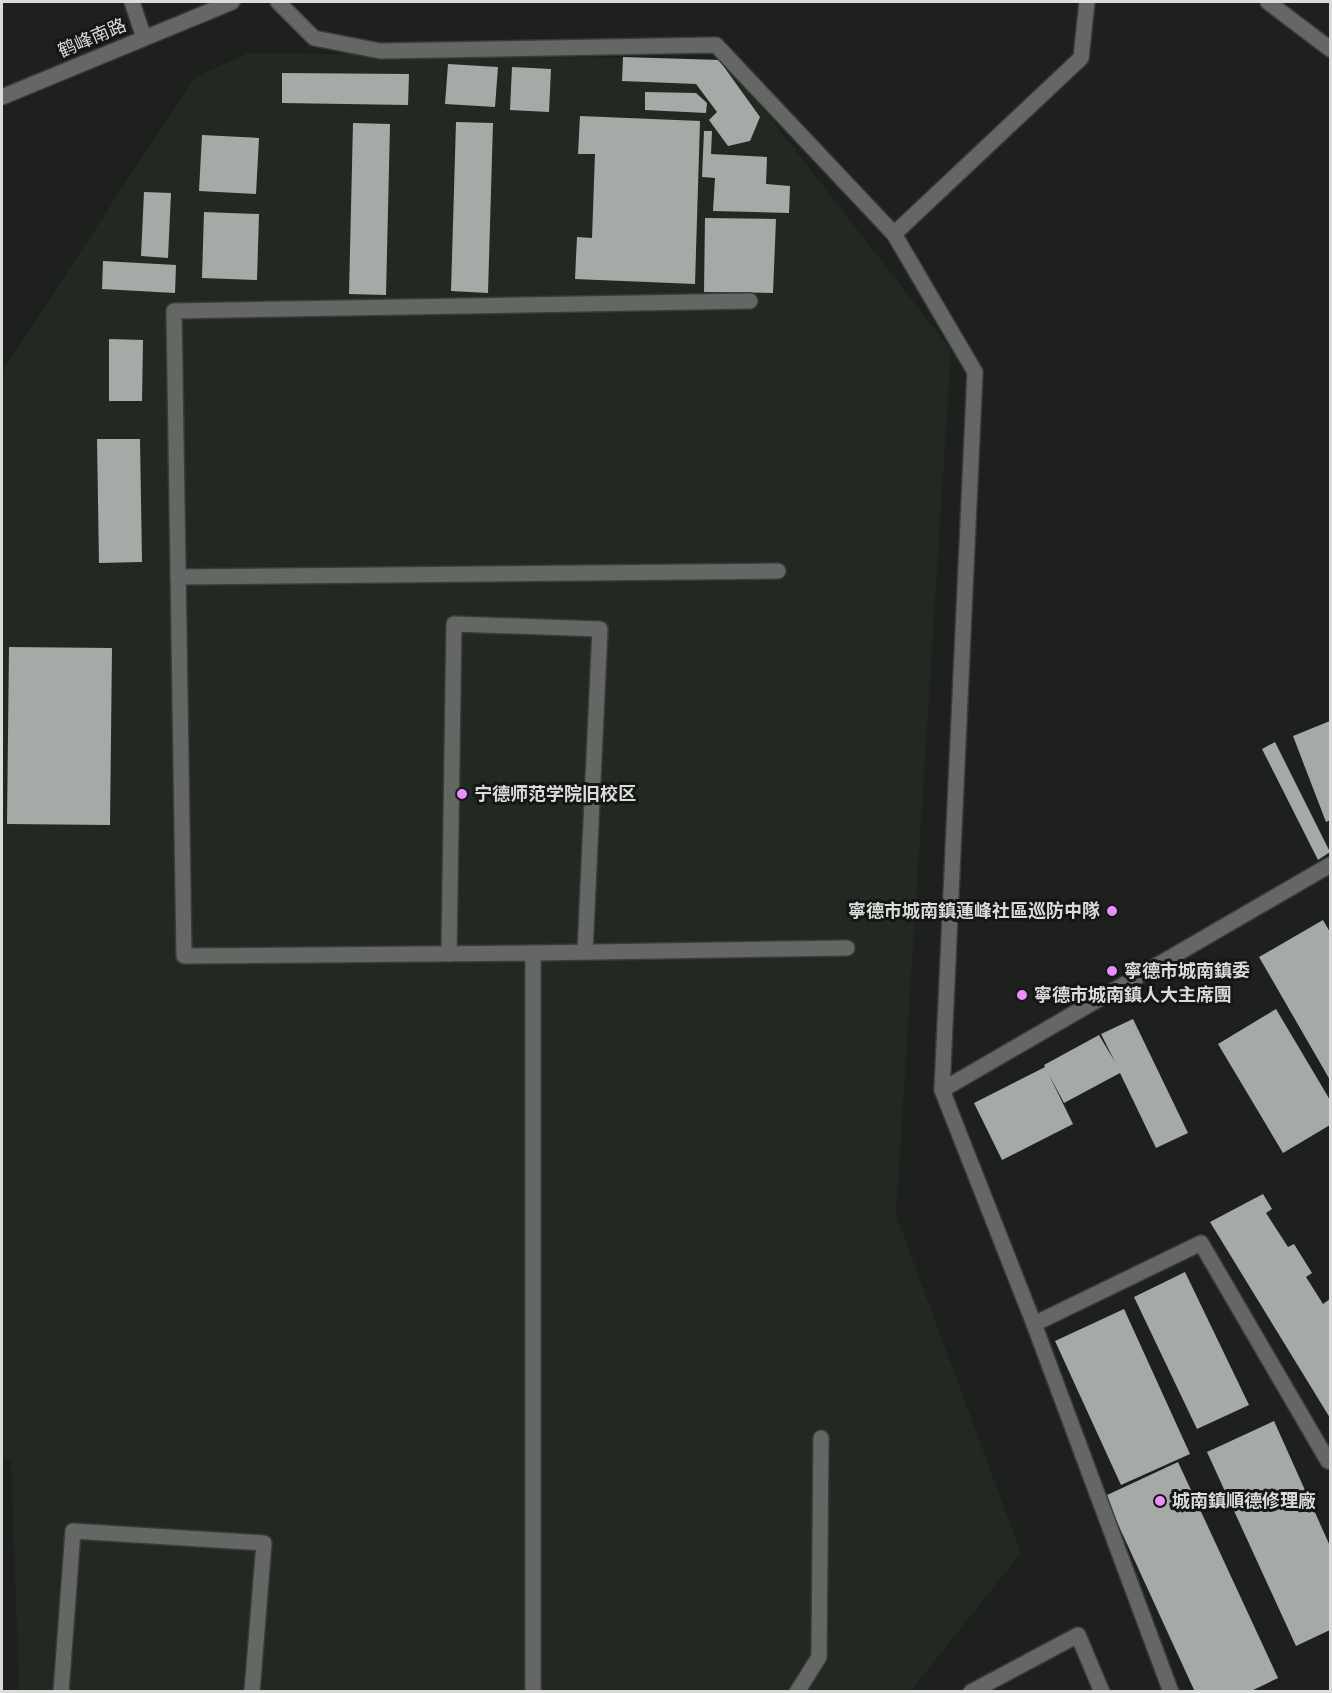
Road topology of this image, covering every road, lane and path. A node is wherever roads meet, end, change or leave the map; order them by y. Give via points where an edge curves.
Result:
1 (132, 2) edge
2 (232, 2) edge
3 (278, 2) edge
4 (1087, 2) edge
5 (1268, 2) edge
6 (144, 38) junction
7 (1330, 49) edge
8 (2, 97) edge
9 (894, 234) junction
10 (750, 302) dead end
11 (778, 571) dead end
12 (178, 577) junction
13 (1330, 865) edge
14 (847, 948) dead end
15 (585, 952) junction
16 (533, 953) junction
17 (449, 954) junction
18 (942, 1089) junction
19 (1034, 1324) junction
20 (821, 1438) dead end
21 (1328, 1461) dead end
22 (61, 1692) edge
23 (252, 1692) edge
24 (533, 1692) edge
25 (797, 1692) edge
26 (971, 1692) edge
27 (1102, 1692) edge
28 (1171, 1692) edge

1 - 6 street
2 - 6 street, 鹤峰南路
3 - 9 street via 314,38 380,51 716,45
4 - 9 street via 1081,57
5 - 7 street
6 - 8 street, 鹤峰南路
9 - 18 street via 975,372
10 - 12 street via 174,311
11 - 12 street
12 - 17 street via 184,956
13 - 18 street
14 - 15 street
15 - 16 street
15 - 17 street via 600,629 454,624
16 - 17 street
16 - 24 street
18 - 19 street
19 - 21 street via 1201,1243
19 - 28 street
20 - 25 street via 819,1657
22 - 23 street via 73,1530 264,1543
26 - 27 street via 1078,1635

